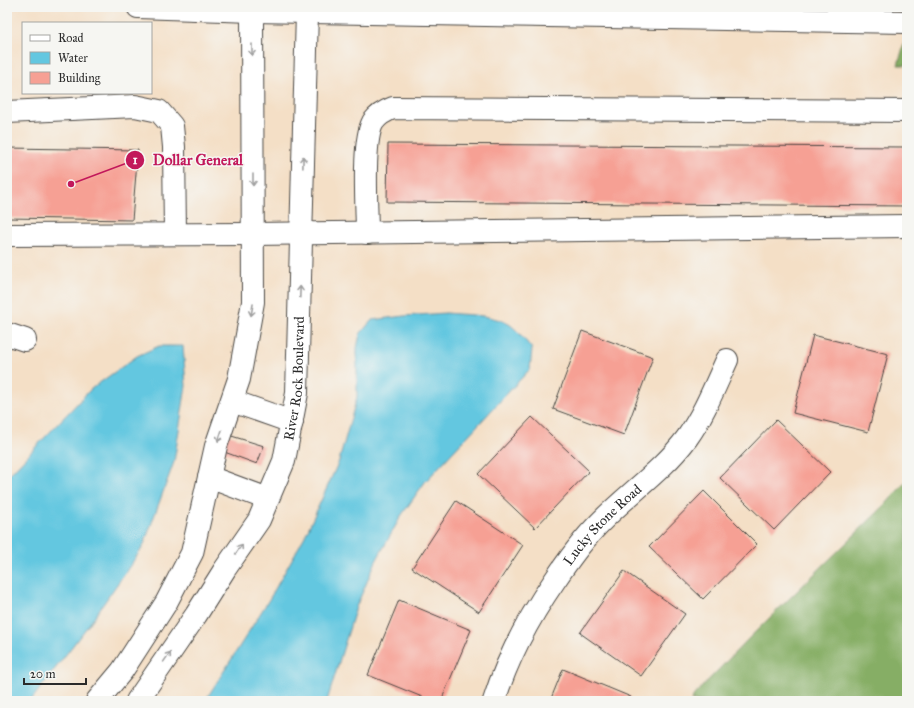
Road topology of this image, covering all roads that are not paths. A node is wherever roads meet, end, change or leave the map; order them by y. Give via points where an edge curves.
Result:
1 (138, 7) edge
2 (252, 11) junction
3 (555, 11) edge
4 (307, 12) junction
5 (834, 14) edge
6 (907, 22) edge
7 (907, 111) edge
8 (7, 112) edge
9 (907, 226) edge
10 (367, 233) junction
11 (175, 234) junction
12 (253, 234) junction
13 (301, 234) junction
14 (7, 235) edge
15 (727, 360) dead end
16 (232, 401) junction
17 (292, 422) junction
18 (209, 477) junction
19 (268, 500) junction
20 (97, 701) edge
21 (137, 701) edge
22 (494, 701) edge

1 - 2 street
2 - 4 street
2 -> 12 street
3 - 4 street
3 - 5 street
13 -> 4 street, River Rock Boulevard
5 - 6 street
7 - 10 street via 393,108 383,112 373,122 368,139
8 - 11 street via 135,106 159,112 172,126
9 - 10 street
10 - 13 street
11 - 12 street
11 - 14 street
12 - 13 street
12 -> 16 street via 253,302 239,379
17 -> 13 street, River Rock Boulevard via 297,393
15 - 22 street, Lucky Stone Road via 701,416 686,438 668,460 594,529 536,606 502,674
16 - 17 street
16 -> 18 street via 216,446
17 - 19 street, River Rock Boulevard via 284,462
18 - 19 street
18 - 20 street via 192,553 166,603 122,670
21 -> 19 street, River Rock Boulevard via 259,520

